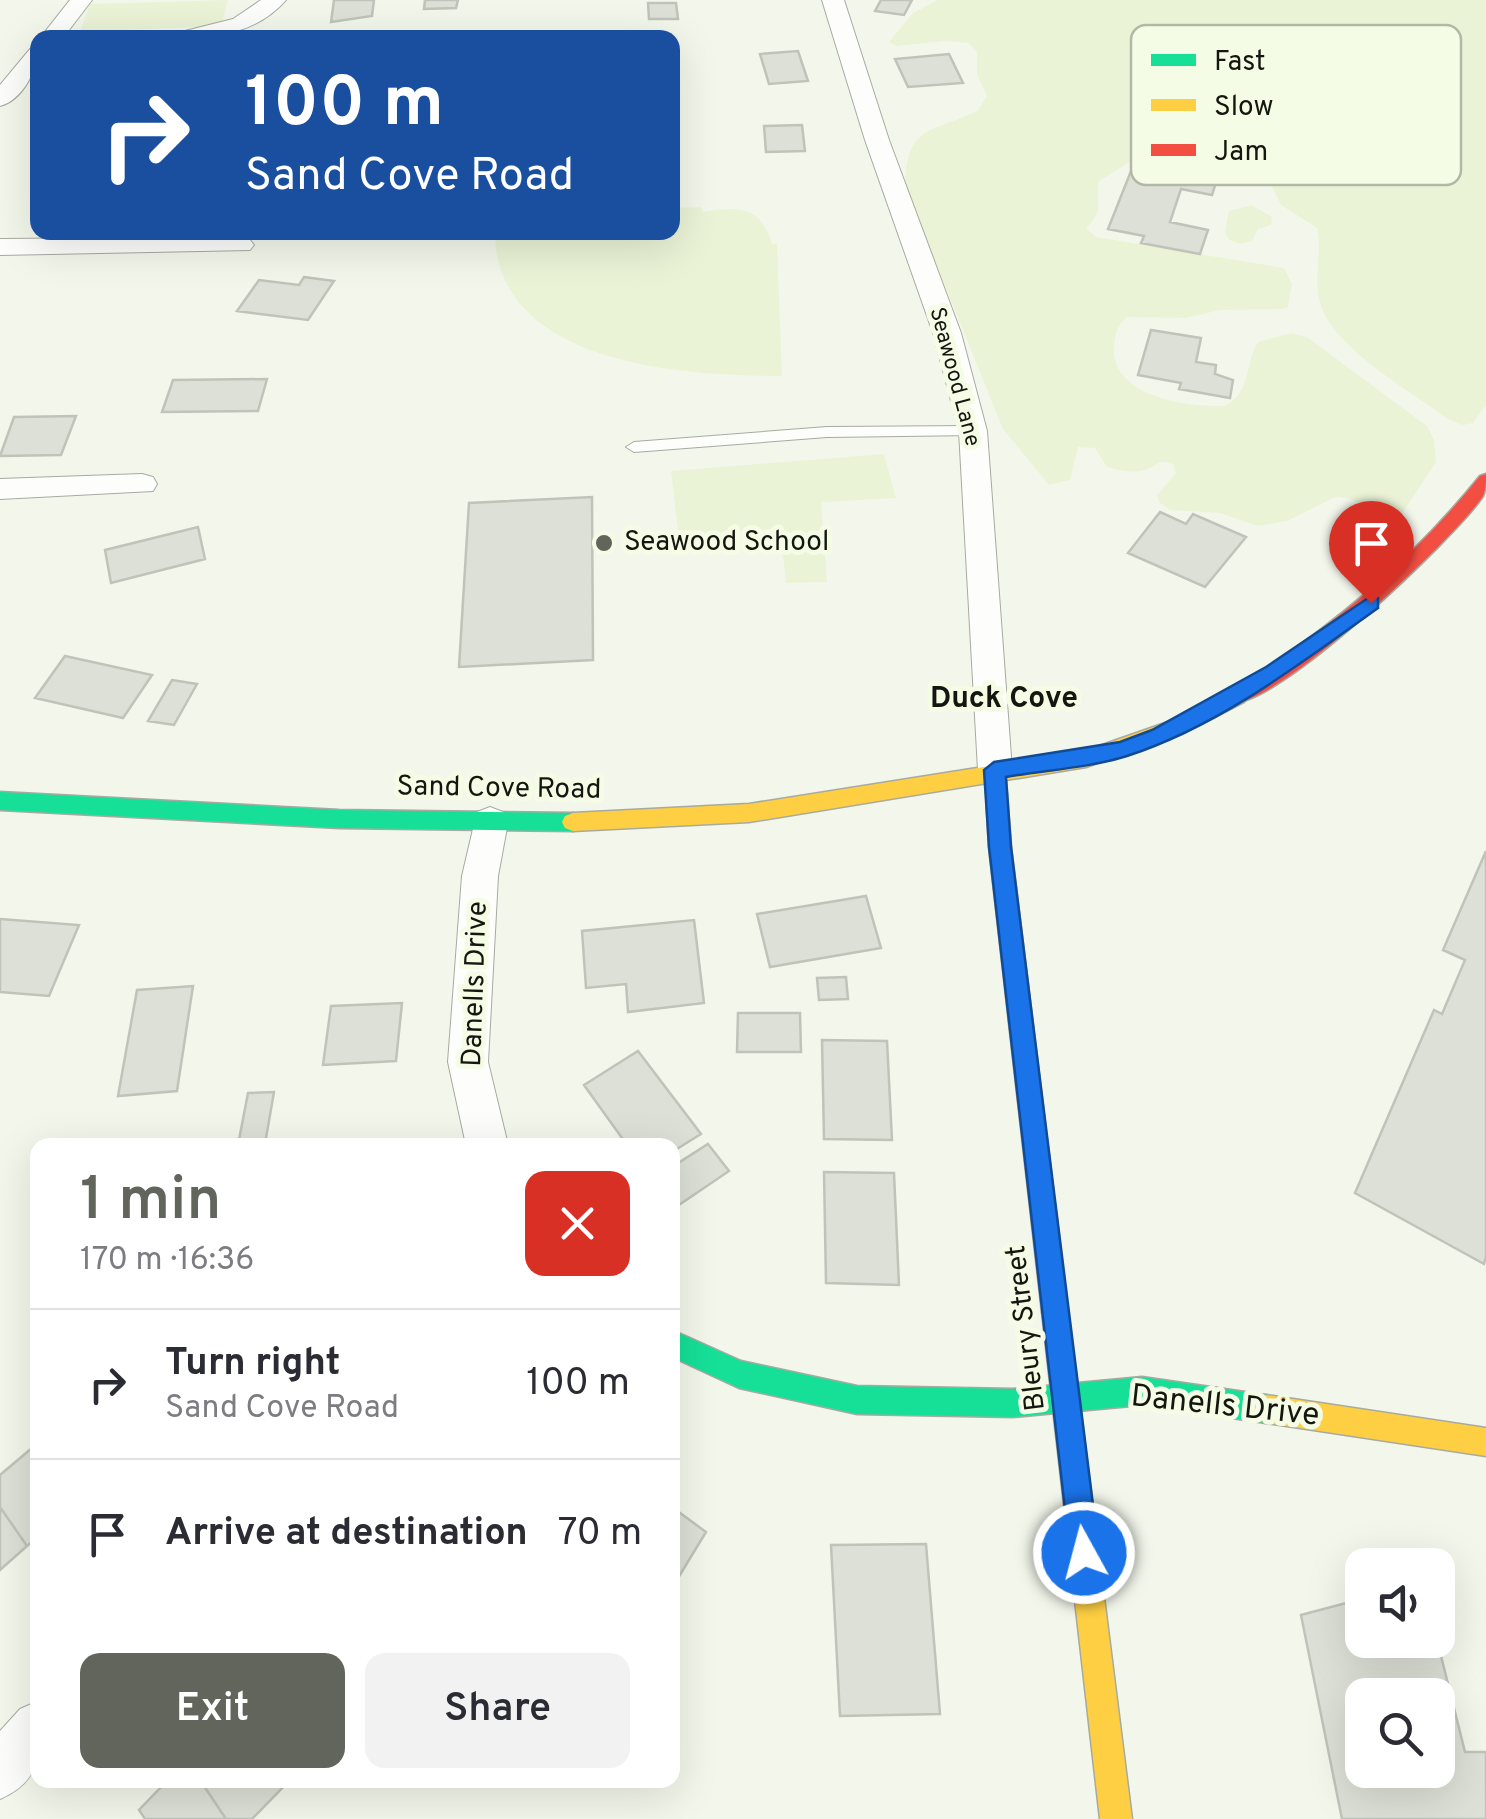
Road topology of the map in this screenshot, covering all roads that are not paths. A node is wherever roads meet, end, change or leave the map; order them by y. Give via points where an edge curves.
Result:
1 (81, 0) edge
2 (274, 0) edge
3 (833, 0) edge
4 (57, 30) edge
5 (217, 30) edge
6 (30, 63) edge
7 (0, 99) edge
8 (241, 245) dead end
9 (0, 247) edge
10 (973, 431) junction
11 (634, 447) dead end
12 (1486, 480) edge
13 (142, 484) dead end
14 (0, 489) edge
15 (1273, 673) junction
16 (1166, 706) dead end
17 (1058, 740) dead end
18 (994, 770) junction
19 (0, 802) edge
20 (490, 822) junction
21 (486, 1138) edge
22 (680, 1346) edge
23 (1066, 1401) junction
24 (1486, 1442) edge
25 (30, 1737) edge
26 (0, 1772) edge
27 (1116, 1819) edge

1 - 4 street
2 - 5 street via 241,24
3 - 10 street, Seawood Lane via 947,334
6 - 7 street
8 - 9 street
10 - 11 lane via 827,432
10 - 18 street, Seawood Lane
12 - 15 street, Sand Cove Road via 1399,581
13 - 14 street
15 - 16 street, Sand Cove Road
15 - 18 street, Sand Cove Road via 1206,713 1121,750
17 - 18 street, Sand Cove Road
18 - 20 street, Sand Cove Road via 746,813
18 - 23 street, Bleury Street
19 - 20 street, Sand Cove Road
20 - 21 street, Danells Drive via 480,876 468,1062
22 - 23 street, Danells Drive via 739,1374 857,1400
23 - 24 street, Danells Drive via 1142,1391
23 - 27 street, Bleury Street
25 - 26 street

